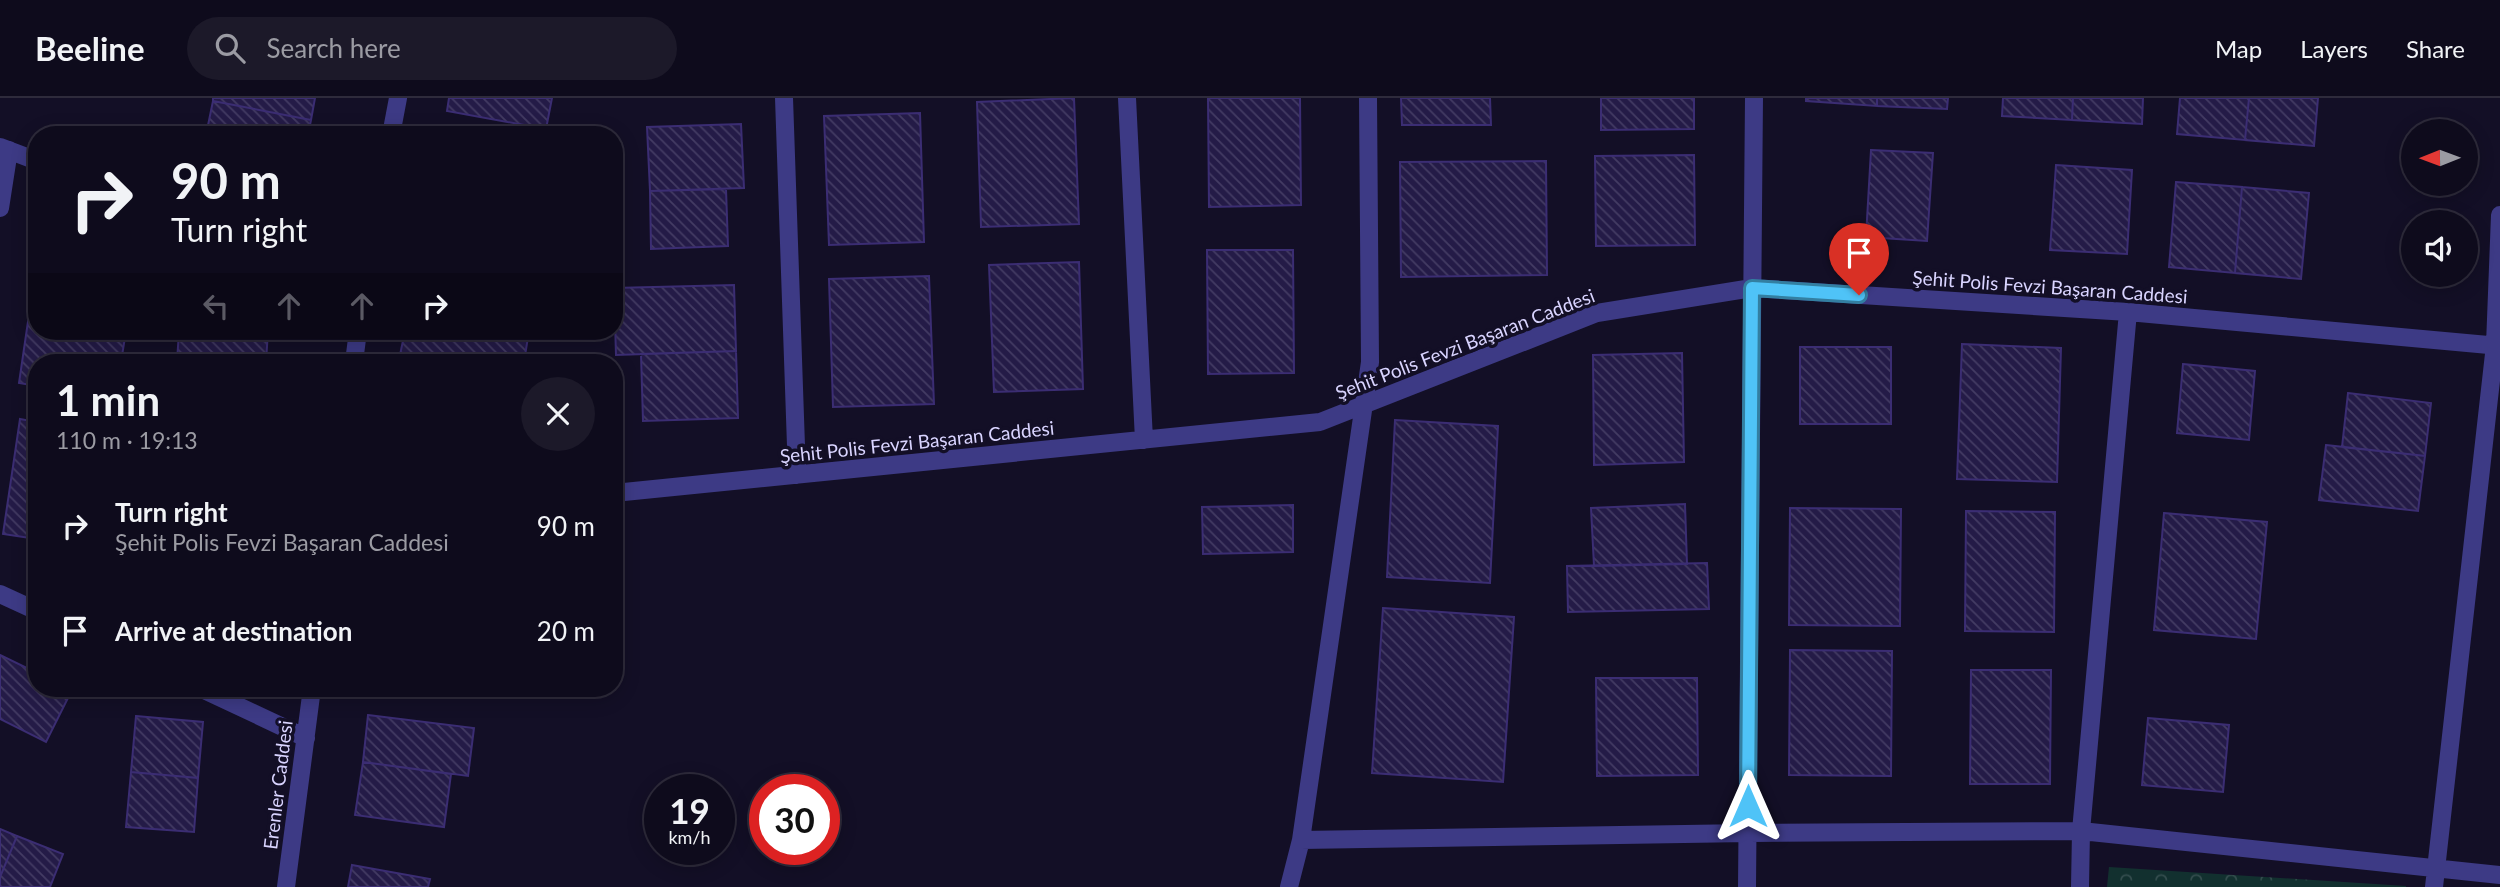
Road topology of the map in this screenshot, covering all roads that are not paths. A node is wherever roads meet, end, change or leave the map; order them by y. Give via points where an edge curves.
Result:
1 (398, 98) edge
2 (784, 98) edge
3 (1127, 98) edge
4 (1368, 98) edge
5 (1754, 98) edge
6 (393, 126) edge
7 (4, 148) edge
8 (28, 157) edge
9 (0, 208) edge
10 (2500, 215) edge
11 (1752, 288) junction
12 (2128, 312) junction
13 (2498, 345) edge
14 (1364, 406) junction
15 (1144, 440) junction
16 (797, 475) junction
17 (623, 492) edge
18 (0, 594) edge
19 (28, 607) edge
20 (219, 697) edge
21 (311, 697) edge
22 (306, 738) junction
23 (2081, 831) junction
24 (1748, 833) junction
25 (1301, 840) junction
26 (2435, 868) junction
27 (2500, 875) edge
28 (286, 887) edge
29 (1289, 887) edge
30 (1747, 887) edge
31 (2080, 887) edge
32 (2434, 887) edge

1 - 6 street
2 - 16 street
3 - 15 street
4 - 14 street via 1370,362
5 - 11 street
7 - 8 street
7 - 9 street
10 - 13 street
11 - 12 street, Şehit Polis Fevzi Başaran Caddesi
11 - 14 street, Şehit Polis Fevzi Başaran Caddesi via 1597,313
11 - 24 street
12 - 13 street, Şehit Polis Fevzi Başaran Caddesi
12 - 23 street
13 - 26 street
14 - 15 street, Şehit Polis Fevzi Başaran Caddesi via 1320,422
14 - 25 street
15 - 16 street, Şehit Polis Fevzi Başaran Caddesi
16 - 17 street, Şehit Polis Fevzi Başaran Caddesi
18 - 19 street
20 - 22 street
21 - 22 street, Erenler Caddesi
22 - 28 street, Erenler Caddesi
23 - 24 street
23 - 26 street
23 - 31 street
24 - 25 street
24 - 30 street
25 - 29 street
26 - 27 street
26 - 32 street

